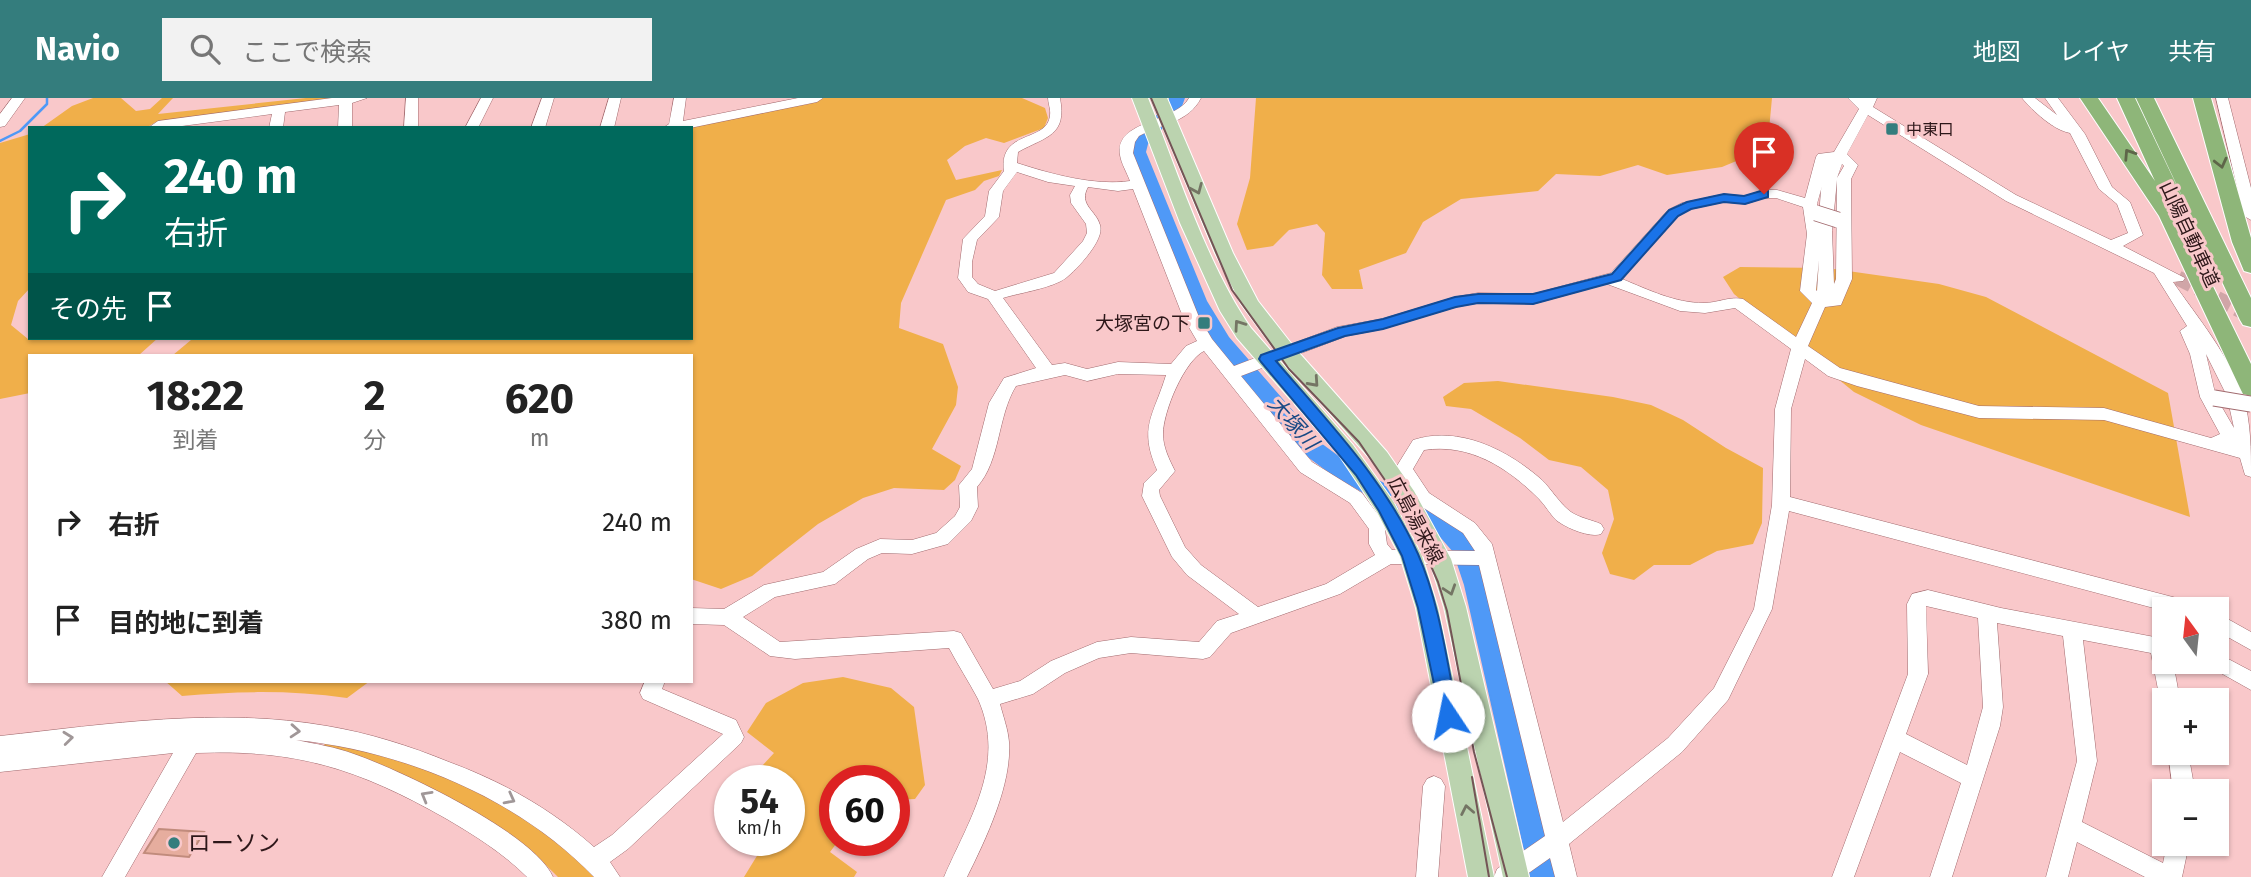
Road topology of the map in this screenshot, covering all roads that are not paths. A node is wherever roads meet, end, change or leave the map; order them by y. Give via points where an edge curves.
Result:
1 (19, 98) edge
2 (361, 98) edge
3 (412, 98) edge
4 (487, 98) edge
5 (548, 98) edge
6 (615, 98) edge
7 (680, 98) edge
8 (746, 98) edge
9 (817, 98) edge
10 (1054, 98) edge
11 (1140, 98) edge
12 (1195, 98) edge
13 (2028, 98) edge
14 (2052, 98) edge
15 (2089, 98) edge
16 (2126, 98) edge
17 (2145, 98) edge
18 (2202, 98) edge
19 (2222, 98) edge
20 (346, 100) junction
21 (1160, 101) edge
22 (1864, 102) edge
23 (279, 110) junction
24 (743, 114) junction
25 (217, 122) edge
26 (0, 123) edge
27 (157, 126) edge
28 (276, 126) edge
29 (345, 126) edge
30 (411, 126) edge
31 (472, 126) edge
32 (539, 126) edge
33 (608, 126) edge
34 (672, 126) edge
35 (677, 126) edge
36 (1159, 126) junction
37 (2078, 134) junction
38 (1841, 156) junction
39 (1010, 165) junction
40 (1084, 183) junction
41 (1138, 184) junction
42 (1812, 209) junction
43 (2251, 216) edge
44 (1840, 221) junction
45 (2110, 246) junction
46 (2251, 266) edge
47 (2161, 270) junction
48 (2178, 278) tunnel mouth
49 (1608, 279) junction
50 (994, 296) junction
51 (1819, 302) junction
52 (2189, 319) junction
53 (2251, 320) edge
54 (1206, 344) junction
55 (1800, 347) junction
56 (1287, 352) junction
57 (1260, 361) junction
58 (1175, 370) junction
59 (1048, 372) junction
60 (2251, 372) edge
61 (1231, 373) junction
62 (2251, 388) edge
63 (2211, 397) junction
64 (2251, 404) edge
65 (2214, 443) junction
66 (2249, 462) edge
67 (1781, 502) junction
68 (1595, 529) dead end
69 (1399, 556) junction
70 (1485, 558) junction
71 (1447, 559) junction
72 (2152, 600) edge
73 (1987, 613) junction
74 (1254, 615) junction
75 (693, 617) edge
76 (727, 617) junction
77 (2072, 629) junction
78 (2230, 629) edge
79 (2251, 642) edge
80 (2152, 644) edge
81 (2230, 669) edge
82 (2251, 681) edge
83 (654, 683) edge
84 (988, 699) junction
85 (1895, 739) junction
86 (190, 744) junction
87 (0, 745) edge
88 (0, 763) edge
89 (1973, 778) junction
90 (1434, 786) dead end
91 (2070, 827) junction
92 (1553, 843) junction
93 (2175, 856) edge
94 (594, 860) junction
95 (1514, 872) edge
96 (113, 877) edge
97 (542, 877) edge
98 (609, 877) edge
99 (955, 877) edge
100 (1427, 877) edge
101 (1481, 877) edge
102 (1566, 877) edge
103 (1843, 877) edge
104 (1941, 877) edge
105 (2057, 877) edge
106 (2170, 877) edge

1 - 26 street
2 - 20 street
3 - 30 street
4 - 31 street
5 - 32 street
6 - 33 street
7 - 34 street
8 - 24 street
9 - 24 street
10 - 39 street via 1057,117 1051,128 1013,149
11 - 36 main road, 広島湯来線
12 - 36 street via 1184,116
13 - 37 street
14 - 37 street
62 -> 15 highway via 2169,216
16 - 60 highway, 山陽自動車道
17 - 53 highway, 山陽自動車道
18 -> 46 highway
19 - 43 street
20 - 23 street
20 - 29 street
21 - 36 main road, 広島湯来線
22 - 38 street
22 - 45 street via 2011,198
23 - 25 street
23 - 28 street
24 - 35 street
25 - 27 street
36 - 41 street via 1131,135 1125,144
36 -> 56 main road, 広島湯来線 via 1245,293
57 -> 36 main road, 広島湯来線 via 1215,284
37 - 45 street via 2106,189 2123,202 2136,235
38 - 42 street via 1823,157
38 - 44 street via 1851,165 1844,179
38 - 51 street via 1833,167 1828,190 1827,286
39 - 40 street via 1048,178
39 - 50 street via 1011,171 993,198 992,217 970,240 965,262 965,278 973,288
40 - 41 street
40 - 50 street via 1077,195 1093,224 1090,243 1059,276
41 - 54 street
42 - 44 street, bridge
42 - 49 street via 1777,194 1687,206 1673,213 1616,277
42 - 51 street via 1808,291
44 - 51 street via 1844,279 1836,301
45 - 47 street
47 - 48 street
47 - 52 street
49 - 55 street via 1686,306 1738,303
49 - 56 street via 1533,299 1455,302 1343,331
50 - 59 street
51 - 55 street
52 - 63 street via 2185,324
52 - 66 street via 2214,354 2235,396
54 - 58 street via 1192,350
54 - 61 street
55 - 65 street via 1834,372 1979,412 2104,414
55 - 67 street via 1783,409
56 - 57 street
56 -> 71 main road, 広島湯来線 via 1380,457
57 - 61 street
57 - 69 main road, 広島湯来線 via 1362,471 1385,507
58 - 59 street via 1118,368 1087,375 1065,369
58 - 74 street via 1154,434 1154,446 1166,471 1150,488 1151,496 1178,552 1194,570
59 - 76 street via 1010,382 997,403 980,472 968,485 969,508 942,539 912,547 880,546 828,579 771,590
61 - 69 street via 1306,467 1356,498 1378,528 1378,549
63 - 64 street, bridge
63 - 65 street via 2230,437
65 - 66 street
67 - 72 street
67 - 92 street via 1763,609 1721,694 1675,745
68 - 70 street via 1563,516 1512,464 1494,454 1434,440 1419,443 1404,470 1426,501 1476,533
69 - 71 street
69 - 74 street via 1333,589
101 -> 69 main road, 広島湯来線 via 1427,608
70 - 71 street
70 - 92 street
71 -> 95 main road, 広島湯来線
73 - 77 street
73 - 85 street via 1928,598 1917,601 1918,674
73 - 89 street via 1993,707
74 - 84 street via 1224,627 1203,651 1130,645 1097,650 1026,688
75 - 76 street
76 - 84 street via 777,650 954,639
77 - 80 street
77 - 91 street via 2087,761
78 - 79 street
81 - 82 street
83 - 94 street via 650,693 729,726 734,737 620,842
84 - 99 street via 999,738 999,768 973,842
85 - 89 street
85 - 103 street
86 - 88 street
86 - 96 street
97 -> 86 street via 507,843 460,815 405,784 339,758 237,743
87 -> 94 street via 201,727 307,732 354,740 486,786 534,811
89 - 104 street
90 - 100 street
91 - 105 street
91 - 106 street
92 - 95 street
92 - 102 street
93 - 106 street
94 - 98 street

